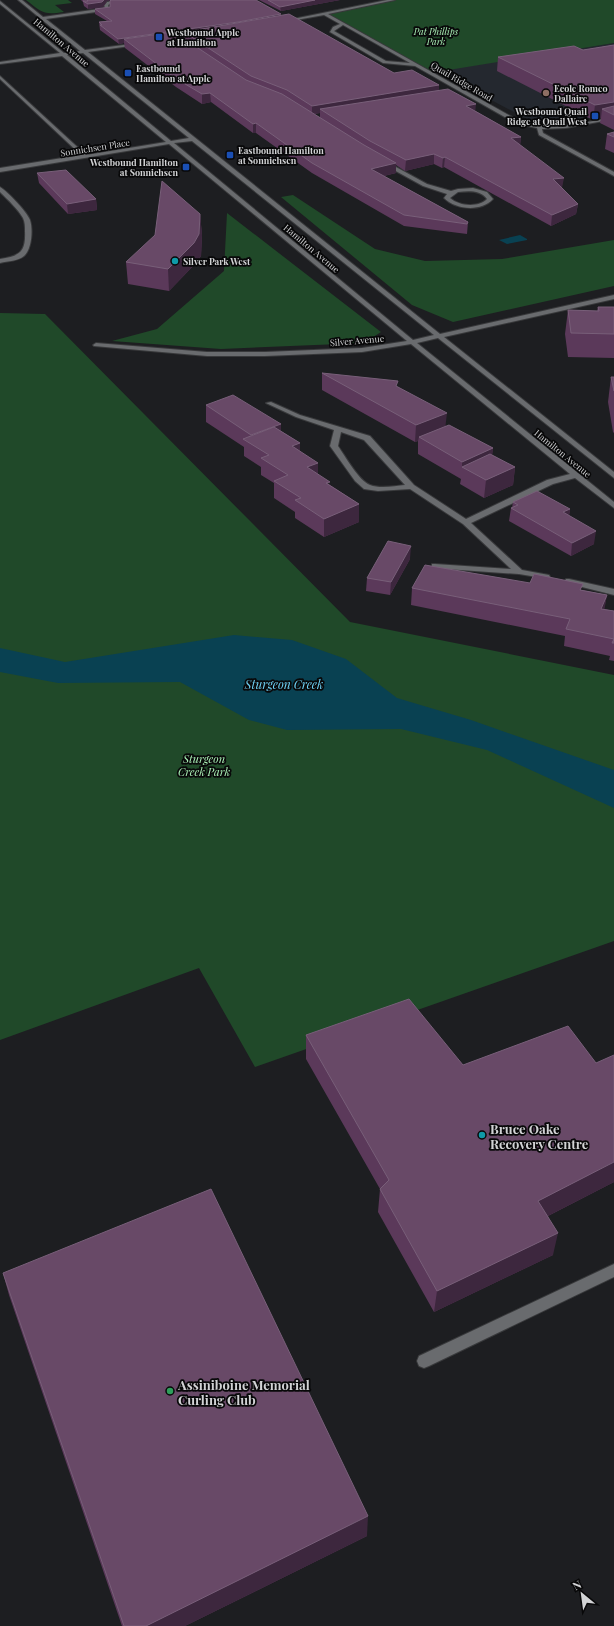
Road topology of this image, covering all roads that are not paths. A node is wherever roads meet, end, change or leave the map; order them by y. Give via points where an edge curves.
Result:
1 (20, 0) edge
2 (119, 0) edge
3 (394, 0) edge
4 (0, 2) edge
5 (324, 14) junction
6 (42, 18) junction
7 (283, 19) edge
8 (343, 24) junction
9 (146, 42) edge
10 (83, 51) junction
11 (63, 54) junction
12 (0, 63) edge
13 (417, 66) junction
14 (0, 77) edge
15 (465, 92) junction
16 (458, 94) edge
17 (614, 118) edge
18 (539, 127) junction
19 (193, 139) junction
20 (170, 143) junction
21 (85, 156) junction
22 (379, 160) edge
23 (0, 170) edge
24 (614, 174) edge
25 (0, 189) edge
26 (451, 193) junction
27 (0, 261) edge
28 (614, 297) edge
29 (439, 336) junction
30 (412, 342) junction
31 (96, 346) dead end
32 (269, 403) dead end
33 (338, 428) junction
34 (576, 475) junction
35 (614, 476) edge
36 (411, 487) junction
37 (614, 506) edge
38 (466, 522) junction
39 (435, 566) edge
40 (518, 572) junction
41 (614, 592) edge
42 (614, 1270) edge
43 (424, 1361) dead end

1 - 6 street, Hamilton Avenue
2 - 6 street via 107,5 108,9
3 - 5 street
4 - 11 street, Hamilton Avenue
5 - 7 street
5 - 8 street, Quail Ridge Road
6 - 10 street, Hamilton Avenue
8 - 13 street, Quail Ridge Road
8 - 13 street, Quail Ridge Road via 331,32 385,62
9 - 10 street
10 - 11 street
10 - 19 street, Hamilton Avenue
11 - 12 street
11 - 20 street, Hamilton Avenue
13 - 15 street, Quail Ridge Road
14 - 21 street
15 - 16 street
15 - 18 street, Quail Ridge Road via 519,123
17 - 18 street, Quail Ridge Road via 558,128
18 - 24 street via 541,134
19 - 20 street, Sonnichsen Place
19 - 29 street, Hamilton Avenue
20 - 21 street, Sonnichsen Place
20 - 30 street, Hamilton Avenue
21 - 23 street, Sonnichsen Place
22 - 26 street via 419,182
25 - 27 street via 26,219 28,245 19,257
26 - 26 street via 447,198 449,201 463,205 485,204 490,199 485,193 473,190
28 - 29 street, Silver Avenue
29 - 30 street, Silver Avenue
29 - 35 street, Hamilton Avenue
30 - 31 street, Silver Avenue via 362,350 238,355
30 - 34 street, Hamilton Avenue
32 - 33 street via 298,416
33 - 36 street via 367,438
33 - 36 street via 334,446 363,485 378,489
34 - 37 street, Hamilton Avenue
34 - 38 street via 550,482
36 - 38 street
38 - 40 street
39 - 40 street
40 - 41 street
42 - 43 street

